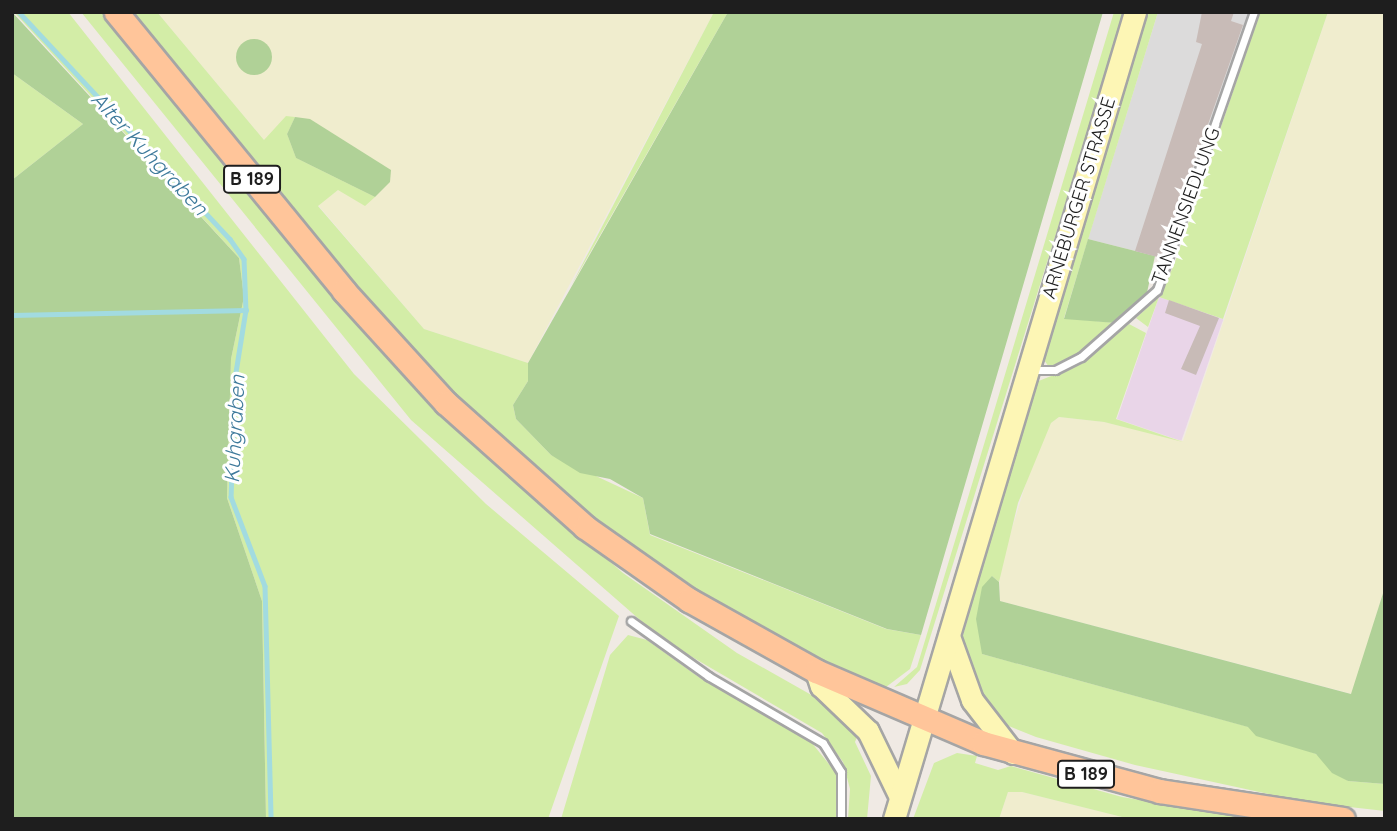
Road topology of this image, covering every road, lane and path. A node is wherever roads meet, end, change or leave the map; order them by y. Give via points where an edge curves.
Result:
1 (116, 12) edge
2 (1135, 12) edge
3 (1254, 12) edge
4 (1026, 377) junction
5 (631, 621) dead end
6 (949, 636) junction
7 (816, 671) junction
8 (924, 719) junction
9 (1013, 753) junction
10 (900, 797) junction
11 (841, 819) edge
12 (894, 819) edge
13 (1343, 819) edge

1 - 7 main road, B 189 via 368,319 482,438 637,564
2 - 4 main road, ARNEBURGER STRASSE
3 - 4 lane, TANNENSIEDLUNG via 1157,290 1081,358
4 - 6 main road, ARNEBURGER STRASSE
5 - 11 lane via 708,676 823,743 841,772
6 - 8 main road, ARNEBURGER STRASSE
6 - 9 main road via 972,700
7 - 8 main road, B 189
7 - 10 main road via 821,686 868,731
8 - 9 main road, B 189
8 - 10 main road, ARNEBURGER STRASSE
9 - 13 main road, B 189 via 1160,791
10 - 12 main road, ARNEBURGER STRASSE

